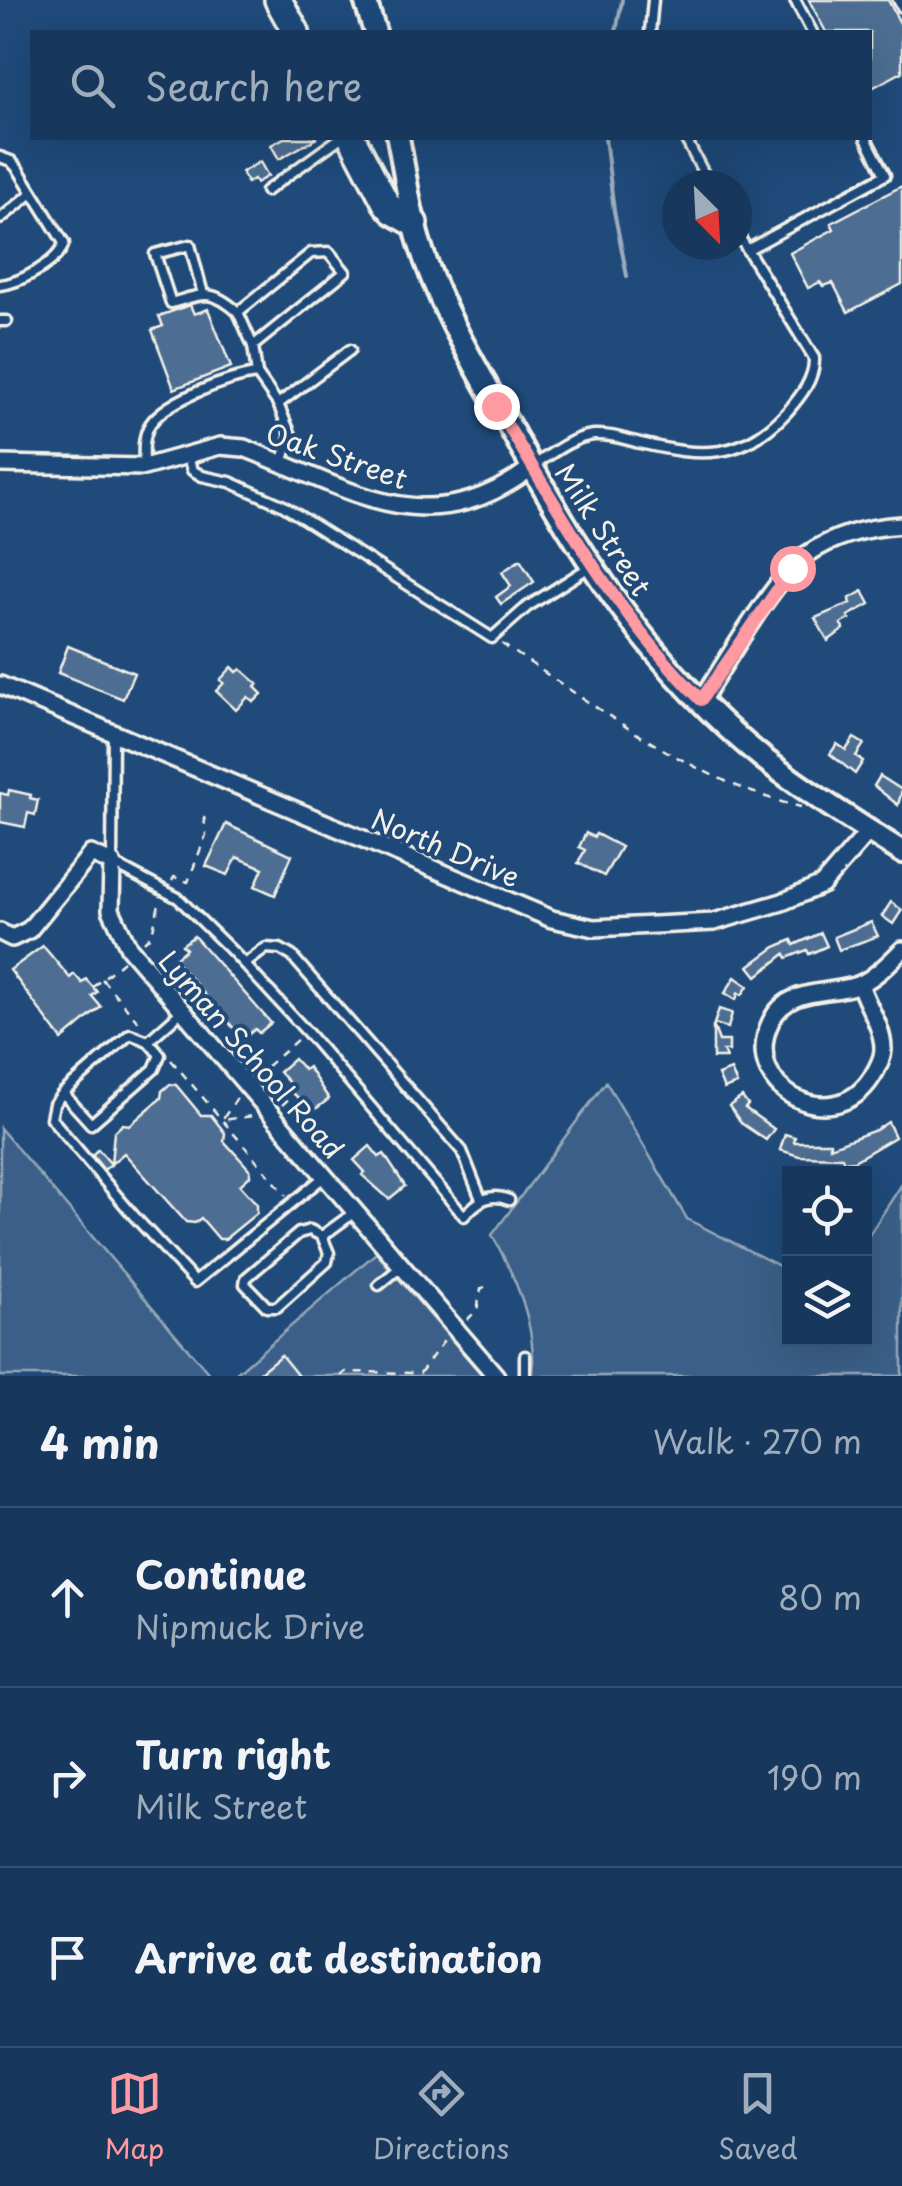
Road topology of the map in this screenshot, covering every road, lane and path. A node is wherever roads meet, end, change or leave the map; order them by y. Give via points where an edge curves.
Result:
1 (278, 0) edge
2 (364, 0) edge
3 (653, 0) edge
4 (795, 0) edge
5 (898, 0) edge
6 (902, 8) edge
7 (295, 30) edge
8 (374, 30) edge
9 (650, 30) edge
10 (811, 30) edge
11 (337, 140) edge
12 (353, 140) edge
13 (398, 140) edge
14 (686, 140) edge
15 (867, 140) edge
16 (0, 156) edge
17 (702, 170) edge
18 (266, 191) dead end
19 (32, 192) junction
20 (0, 219) edge
21 (414, 222) junction
22 (752, 247) edge
23 (752, 258) edge
24 (0, 285) edge
25 (204, 294) junction
26 (238, 312) junction
27 (253, 346) junction
28 (350, 350) dead end
29 (258, 374) junction
30 (278, 404) junction
31 (186, 453) junction
32 (282, 463) junction
33 (0, 464) edge
34 (144, 467) junction
35 (531, 468) junction
36 (902, 525) edge
37 (591, 566) junction
38 (492, 638) junction
39 (0, 685) edge
40 (701, 700) junction
41 (113, 733) junction
42 (824, 802) junction
43 (204, 816) dead end
44 (869, 831) junction
45 (902, 852) edge
46 (199, 858) junction
47 (208, 862) dead end
48 (112, 863) junction
49 (166, 892) junction
50 (0, 932) edge
51 (902, 950) edge
52 (133, 952) junction
53 (244, 964) junction
54 (102, 979) junction
55 (860, 984) junction
56 (93, 987) dead end
57 (182, 1011) junction
58 (150, 1040) junction
59 (63, 1093) junction
60 (324, 1176) junction
61 (481, 1199) junction
62 (509, 1200) dead end
63 (292, 1202) junction
64 (355, 1212) junction
65 (322, 1236) junction
66 (402, 1266) junction
67 (379, 1284) dead end
68 (488, 1286) dead end
69 (462, 1324) dead end
70 (451, 1334) dead end
71 (525, 1356) dead end
72 (361, 1374) edge
73 (420, 1374) edge
74 (341, 1376) edge
75 (496, 1376) edge
76 (526, 1376) edge

1 - 7 highway
2 - 8 main road
3 - 9 lane
4 - 10 lane
5 - 6 lane
11 - 18 lane
12 - 21 highway via 386,202
13 - 21 main road, Milk Street
14 - 17 lane
15 - 22 lane via 885,175
16 - 19 lane via 12,161
19 - 20 lane
19 - 24 lane via 64,248
21 - 35 main road, Milk Street via 440,295
23 - 35 lane via 814,358 811,378 771,428 710,454 587,436
25 - 25 lane via 170,304 155,254 190,246
25 - 26 lane
26 - 27 lane
26 - 27 lane via 311,253 328,252 345,272
27 - 29 lane
28 - 30 lane
29 - 30 lane
29 - 34 lane via 184,399 155,417 144,440
30 - 32 lane via 291,434
31 - 32 street, Oak Street via 244,448
31 - 34 street, Oak Street
31 - 38 lane via 192,470 282,505
32 - 35 street, Oak Street via 382,502 426,509 474,502
33 - 34 street, Oak Street
35 - 37 main road, Milk Street
36 - 40 street via 848,534 804,557
37 - 38 lane
37 - 40 main road, Milk Street via 641,635
38 - 42 path via 736,788 798,807
39 - 41 street, North Drive
40 - 42 main road, Milk Street
41 - 44 street, North Drive via 552,919 594,928 714,922 782,902 822,885
41 - 48 lane
42 - 44 main road, Milk Street
43 - 46 path
44 - 45 main road, Milk Street
46 - 47 path
46 - 49 path via 188,882 174,878
48 - 49 lane
48 - 50 street via 91,854 29,930 12,938
48 - 52 street, Lyman School Road via 111,910
49 - 52 path via 152,934
49 - 53 lane
51 - 55 street
52 - 54 path
52 - 57 street, Lyman School Road
53 - 61 lane via 464,1216
53 - 61 lane via 266,948 292,956 462,1151
54 - 56 path
54 - 58 path
55 - 55 street via 815,990 788,1002 771,1022 767,1066 795,1100 830,1104 848,1098 877,1068 884,1051
57 - 58 lane
57 - 60 street, Lyman School Road
58 - 59 lane via 130,1034
58 - 59 lane via 160,1056 154,1070 91,1124
58 - 63 path
59 - 63 lane via 52,1118 195,1282
60 - 63 lane
60 - 64 street, Lyman School Road
61 - 62 lane
64 - 65 lane
64 - 66 street, Lyman School Road
65 - 65 lane via 300,1233 245,1284 267,1306 277,1306 327,1262
66 - 67 lane
66 - 75 street, Lyman School Road
68 - 69 path
70 - 73 path
71 - 76 lane
72 - 73 path
72 - 74 path

